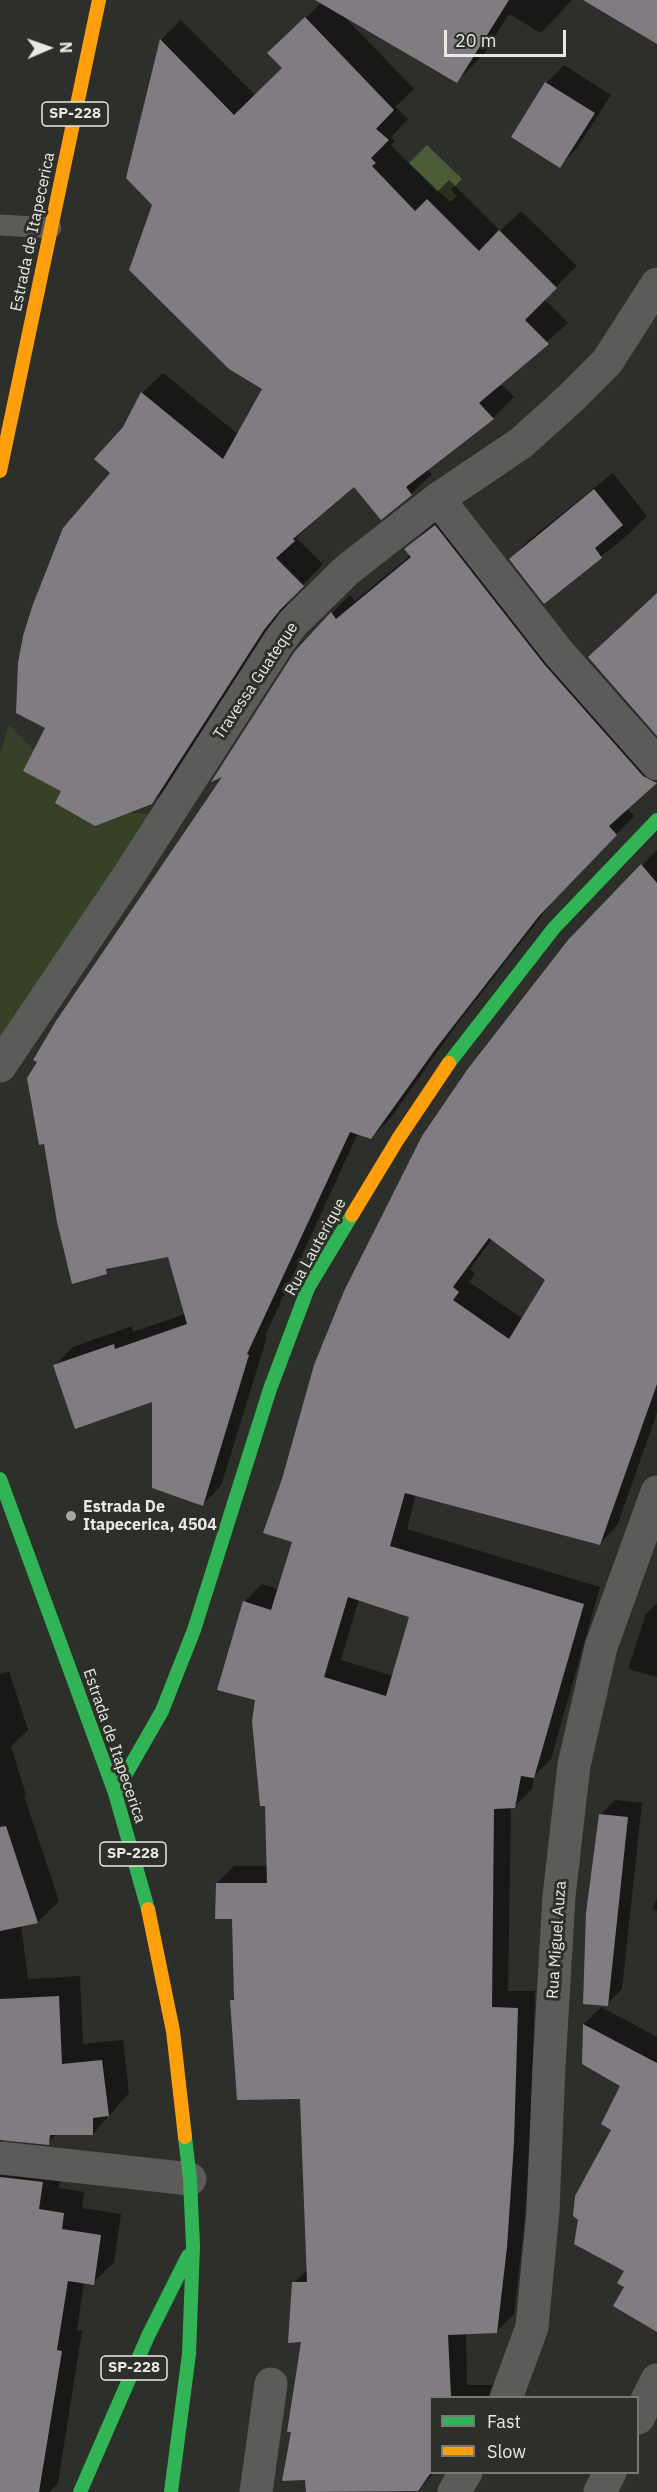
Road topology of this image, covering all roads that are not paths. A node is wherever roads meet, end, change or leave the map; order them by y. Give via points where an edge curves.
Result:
1 (99, 0) edge
2 (0, 225) edge
3 (51, 228) junction
4 (657, 284) edge
5 (0, 471) edge
6 (438, 499) junction
7 (657, 764) edge
8 (657, 820) edge
9 (0, 1066) edge
10 (0, 1479) edge
11 (657, 1492) edge
12 (115, 1793) junction
13 (0, 2158) edge
14 (190, 2179) junction
15 (193, 2246) junction
16 (657, 2380) edge
17 (271, 2384) dead end
18 (506, 2396) edge
19 (639, 2416) edge
20 (465, 2474) edge
21 (609, 2474) edge
22 (80, 2492) edge
23 (171, 2492) edge
24 (256, 2492) edge
25 (454, 2492) edge
26 (600, 2492) edge

1 - 3 main road, Estrada de Itapecerica / SP-228
2 - 3 lane
3 - 5 main road, Estrada de Itapecerica / SP-228
4 - 6 street, Travessa Guateque via 607,362 572,397 521,443
6 - 7 street via 558,652
6 - 9 street, Travessa Guateque via 347,570 280,640
8 - 12 main road, Rua Lauterique via 554,928 452,1059 308,1288 270,1389 186,1650 162,1711
10 - 12 main road, Estrada de Itapecerica / SP-228
11 - 18 street, Rua Miguel Auza via 601,1647 574,1765 560,1896 543,2211 532,2327
12 - 14 main road, Estrada de Itapecerica / SP-228 via 145,1894 173,2031
13 - 14 street
14 - 15 main road, Estrada de Itapecerica / SP-228
15 - 22 main road, Estrada de Itapecerica / SP-228 via 148,2336
15 - 23 main road, Estrada de Itapecerica / SP-228 via 189,2354
16 - 19 street
17 - 24 street
20 - 25 street
21 - 26 street

